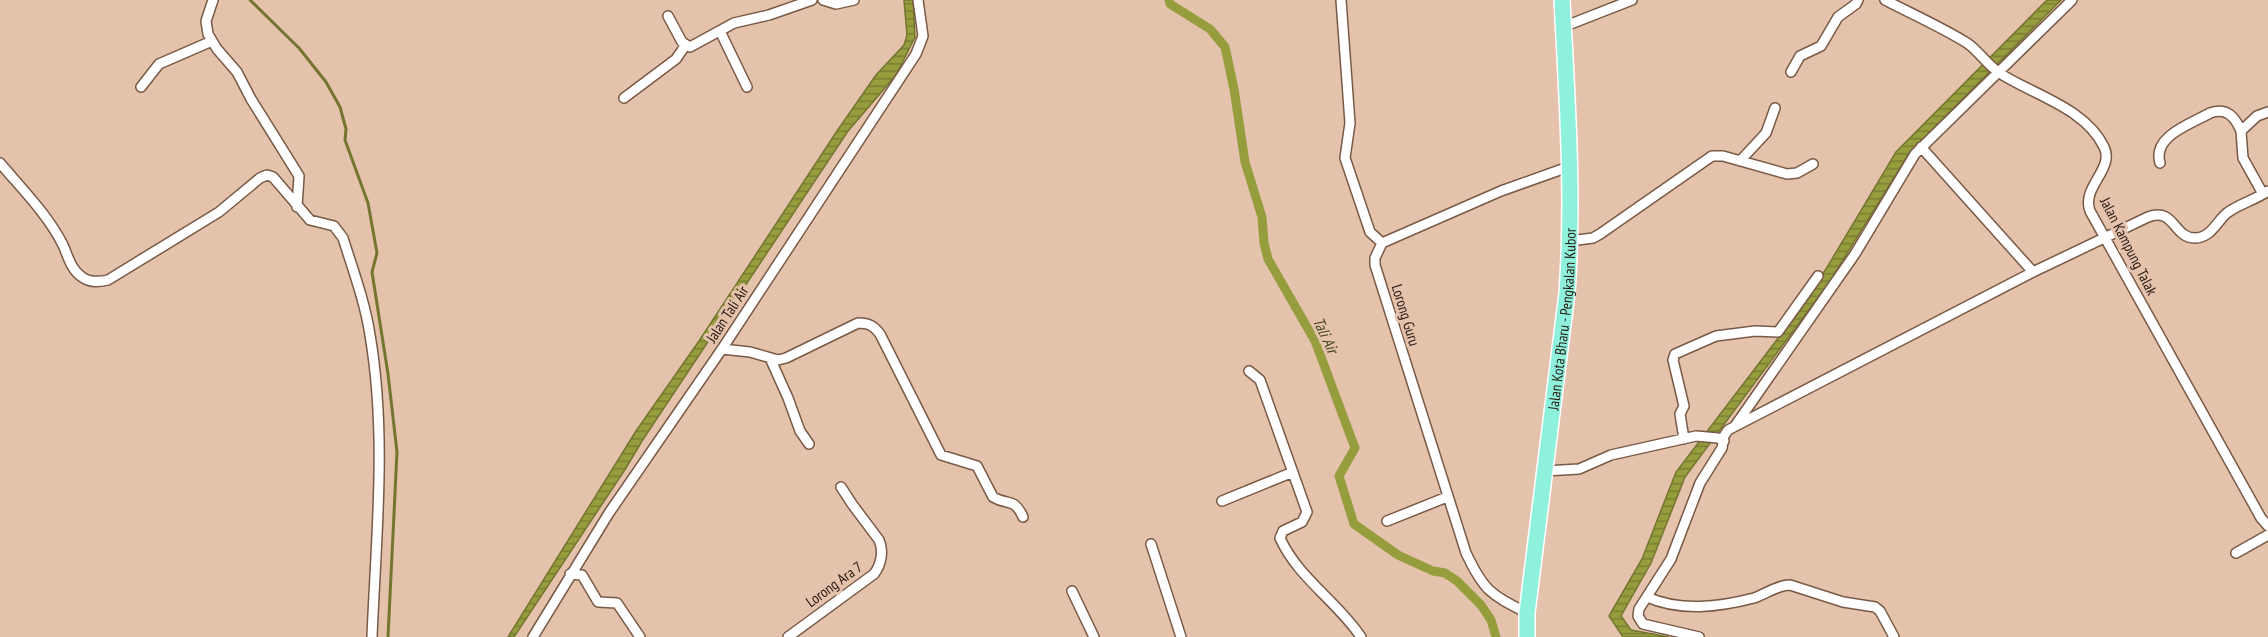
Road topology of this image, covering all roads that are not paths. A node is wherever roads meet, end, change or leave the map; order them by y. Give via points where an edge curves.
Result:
1 (213, 0) edge
2 (812, 0) edge
3 (823, 0) edge
4 (854, 0) edge
5 (918, 0) edge
6 (1341, 0) edge
7 (1562, 0) edge
8 (1632, 0) edge
9 (1858, 0) edge
10 (1886, 0) edge
11 (2072, 0) edge
12 (668, 16) dead end
13 (1563, 27) junction
14 (720, 31) junction
15 (212, 41) junction
16 (685, 46) junction
17 (1997, 71) junction
18 (1791, 72) dead end
19 (141, 87) dead end
20 (747, 87) dead end
21 (624, 98) dead end
22 (1775, 108) dead end
23 (2268, 112) edge
24 (2241, 131) junction
25 (1921, 147) junction
26 (1740, 161) junction
27 (2160, 163) dead end
28 (0, 164) edge
29 (1813, 164) dead end
30 (1571, 166) junction
31 (2266, 193) edge
32 (297, 207) junction
33 (2105, 238) junction
34 (1570, 241) junction
35 (1383, 243) junction
36 (2033, 272) junction
37 (1818, 276) dead end
38 (722, 349) junction
39 (770, 358) junction
40 (1249, 371) dead end
41 (1734, 427) junction
42 (1684, 439) junction
43 (1721, 439) junction
44 (808, 444) dead end
45 (1545, 471) junction
46 (1293, 472) junction
47 (841, 487) dead end
48 (1447, 497) junction
49 (1222, 501) dead end
50 (1023, 517) dead end
51 (1387, 521) dead end
52 (2268, 526) edge
53 (2268, 535) edge
54 (1151, 544) dead end
55 (2236, 553) dead end
56 (570, 574) junction
57 (1072, 591) dead end
58 (1647, 597) junction
59 (1527, 613) junction
60 (372, 637) edge
61 (533, 637) edge
62 (640, 637) edge
63 (789, 637) edge
64 (1094, 637) edge
65 (1181, 637) edge
66 (1361, 637) edge
67 (1527, 637) edge
68 (1699, 637) edge
69 (1894, 637) edge

1 - 15 street via 206,21
2 - 14 street via 742,20
3 - 4 street via 836,4
5 - 38 street, Jalan Tali Air via 923,36 916,54
6 - 35 street via 1350,123 1346,158 1370,232
7 - 13 main road, Jalan Kota Bharu - Pengkalan Kubor
8 - 13 street
9 - 18 street via 1838,17 1821,46 1800,56
10 - 17 street, Jalan Kampung Talak via 1968,44
11 - 17 street
12 - 16 street
13 - 30 main road, Jalan Kota Bharu - Pengkalan Kubor
14 - 16 street via 694,46
14 - 20 street
15 - 19 street via 161,63
15 - 32 street via 237,72 299,176
16 - 21 street via 676,59
17 - 25 street
17 - 33 street, Jalan Kampung Talak via 2075,115 2102,143 2106,161 2088,199
22 - 26 street via 1767,131
23 - 24 street via 2257,116
24 - 27 street via 2228,112 2210,113 2163,141 2158,153
24 - 31 street via 2243,158
25 - 36 street
25 - 41 street via 1855,254
26 - 29 street via 1790,174
26 - 34 street via 1719,155 1708,157 1593,238
28 - 32 street via 58,236 73,268 90,281 108,280 219,213 267,175 273,177
30 - 34 main road, Jalan Kota Bharu - Pengkalan Kubor
30 - 35 street
31 - 33 street via 2228,212 2200,237 2182,234 2170,219 2159,214
32 - 60 street via 314,222 334,226 343,238 370,337 378,417 379,492
33 - 36 street
33 - 52 street, Jalan Kampung Talak
34 - 45 main road, Jalan Kota Bharu - Pengkalan Kubor
35 - 48 street, Lorong Guru via 1375,265
36 - 41 street
37 - 42 street via 1778,332 1716,336 1673,356 1684,406 1680,414
38 - 39 street
38 - 56 street, Jalan Tali Air
39 - 44 street
39 - 50 street via 786,358 858,323 874,327 941,455 977,466 993,497 1013,503
40 - 46 street via 1260,380
41 - 43 street
42 - 43 street
42 - 45 street via 1611,455 1579,469
43 - 58 street via 1722,448 1700,483 1671,559
45 - 59 main road, Jalan Kota Bharu - Pengkalan Kubor
46 - 49 street
46 - 66 street via 1306,515 1302,522 1283,531 1280,538 1295,565
47 - 63 street, Lorong Ara 7 via 879,540 880,562 874,574
48 - 51 street
48 - 59 street, Lorong Guru via 1478,579 1499,598
53 - 55 street
54 - 65 street
56 - 61 street, Jalan Tali Air
56 - 62 street via 582,575 597,602 617,603
57 - 64 street
58 - 68 street via 1639,609 1643,624
58 - 69 street via 1664,604 1707,607 1754,598 1790,585 1877,608
59 - 67 main road, Jalan Kota Bharu - Pengkalan Kubor

